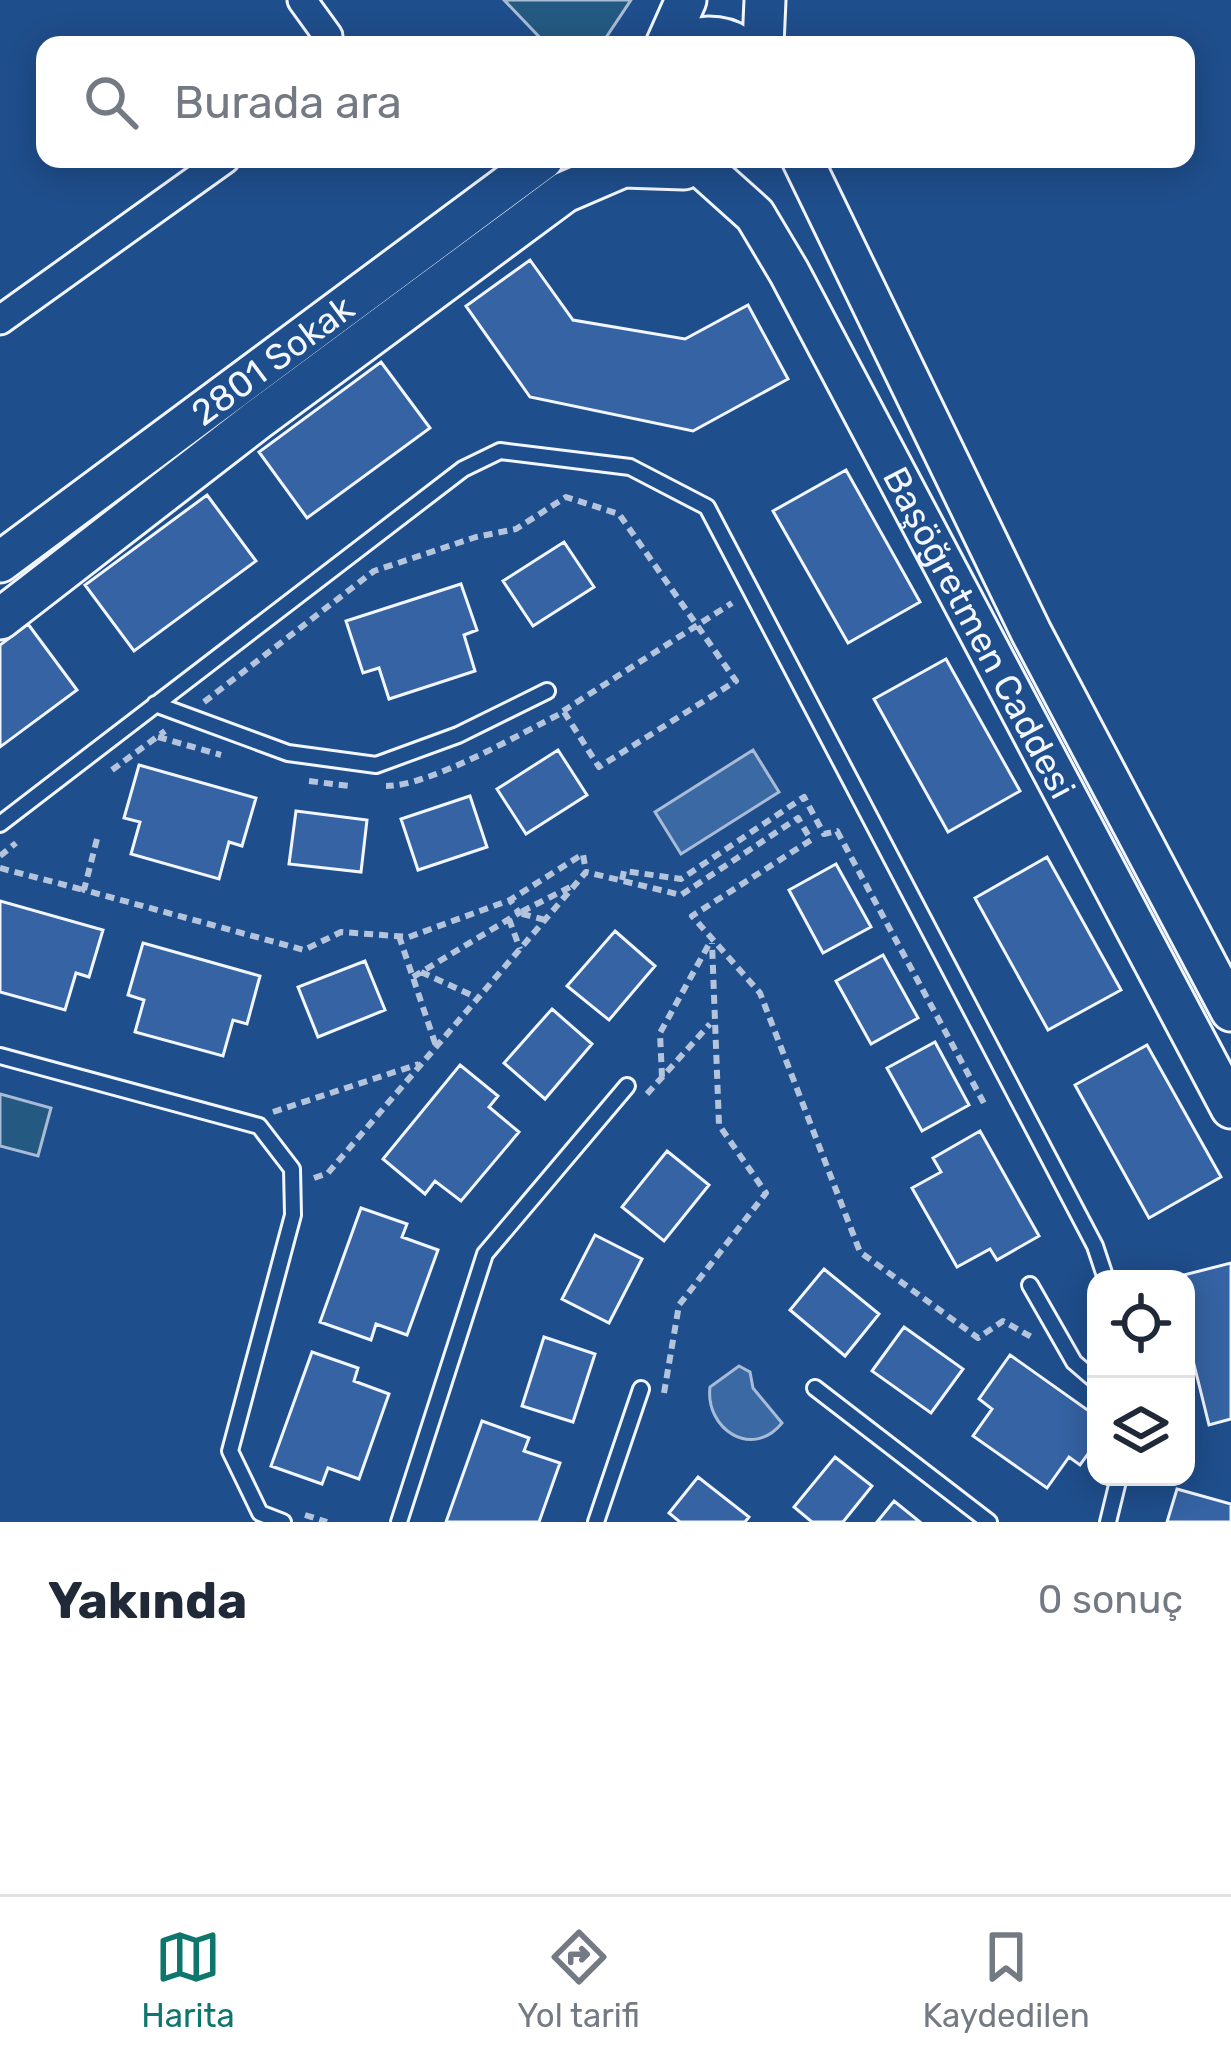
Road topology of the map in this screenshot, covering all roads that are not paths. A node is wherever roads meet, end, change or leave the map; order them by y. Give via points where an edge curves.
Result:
1 (302, 0) edge
2 (686, 0) edge
3 (765, 0) edge
4 (328, 36) edge
5 (673, 36) edge
6 (763, 36) edge
7 (212, 168) edge
8 (530, 168) edge
9 (621, 168) edge
10 (703, 168) edge
11 (806, 168) edge
12 (490, 198) junction
13 (514, 230) junction
14 (0, 320) edge
15 (0, 562) edge
16 (0, 619) edge
17 (547, 691) road end
18 (155, 704) junction
19 (0, 824) edge
20 (1231, 1011) edge
21 (0, 1056) edge
22 (623, 1092) road end
23 (1231, 1108) edge
24 (1103, 1270) edge
25 (1030, 1285) dead end
26 (1093, 1378) edge
27 (815, 1388) dead end
28 (641, 1389) dead end
29 (1117, 1486) edge
30 (283, 1522) edge
31 (399, 1522) edge
32 (596, 1522) edge
33 (989, 1522) edge
34 (1108, 1522) edge

1 - 4 street
2 - 5 street
3 - 6 street
7 - 14 street
8 - 12 street, 2801 Sokak
9 - 13 street via 566,192
10 - 23 street, Başöğretmen Caddesi via 755,215 789,272
11 - 20 street, Başöğretmen Caddesi via 1031,632
12 - 13 street
12 - 15 street, 2801 Sokak
13 - 16 street
17 - 18 lane via 458,736 376,764 288,753
18 - 19 lane
18 - 24 lane via 463,470 500,451 630,467 706,507
21 - 30 lane via 259,1126 292,1169 292,1215 230,1451 260,1513
22 - 31 lane via 485,1254
25 - 26 lane via 1074,1362
27 - 33 lane
28 - 32 lane
29 - 34 lane

